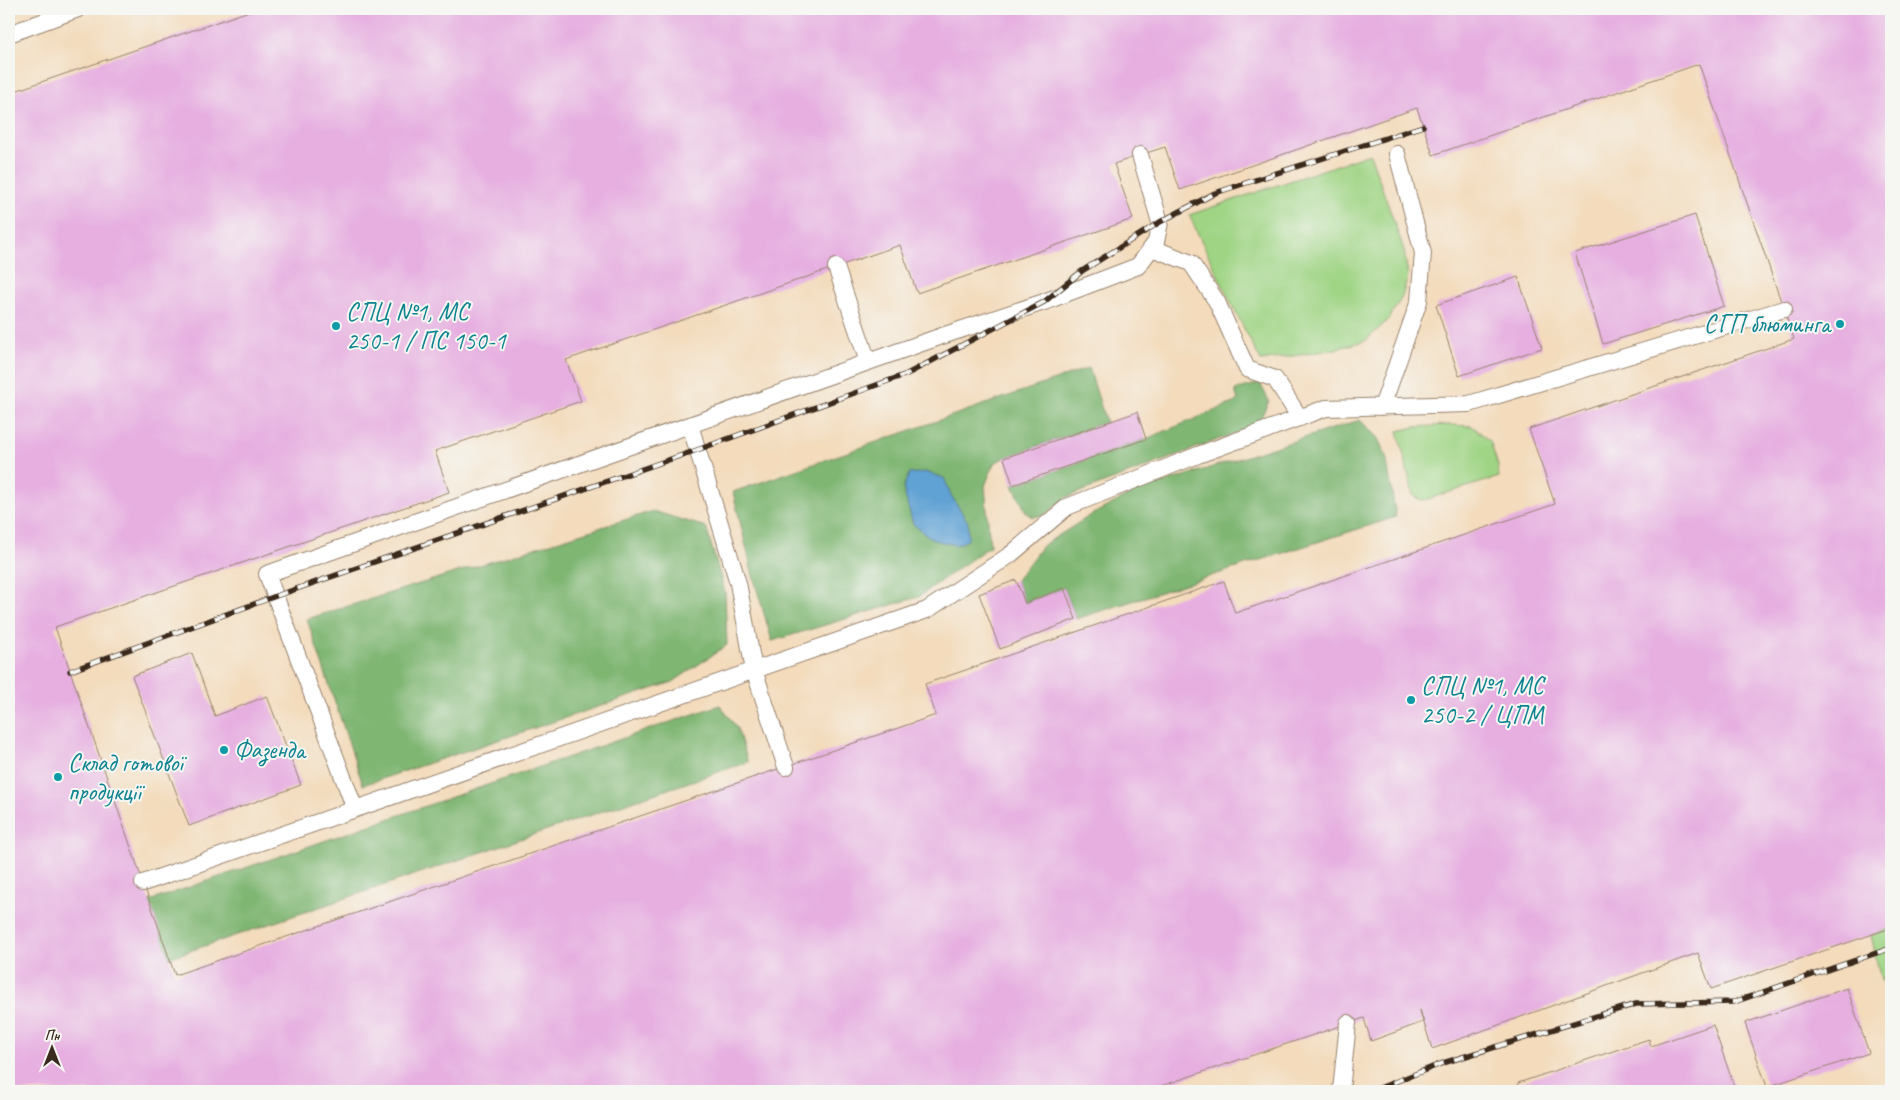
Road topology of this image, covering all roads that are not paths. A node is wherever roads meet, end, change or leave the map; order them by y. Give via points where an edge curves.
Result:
1 (78, 9) edge
2 (9, 34) edge
3 (1397, 154) dead end
4 (1140, 155) dead end
5 (1152, 248) junction
6 (836, 267) dead end
7 (1784, 309) dead end
8 (868, 362) junction
9 (1382, 407) junction
10 (1300, 418) junction
11 (690, 425) junction
12 (754, 670) junction
13 (786, 767) dead end
14 (355, 809) junction
15 (143, 883) dead end
16 (1348, 1023) dead end
17 (1341, 1091) edge

1 - 2 lane
3 - 9 lane via 1422,254 1419,301
4 - 5 lane via 1160,222
5 - 8 lane via 1138,266
5 - 10 lane via 1191,263 1217,302 1247,368 1275,380
6 - 8 lane
7 - 9 lane via 1469,404
8 - 11 lane
9 - 10 lane via 1326,408
10 - 12 lane via 1067,507 1010,555 927,610
11 - 12 lane via 738,583
11 - 14 lane via 267,574
12 - 13 lane
12 - 14 lane
14 - 15 lane
16 - 17 lane

